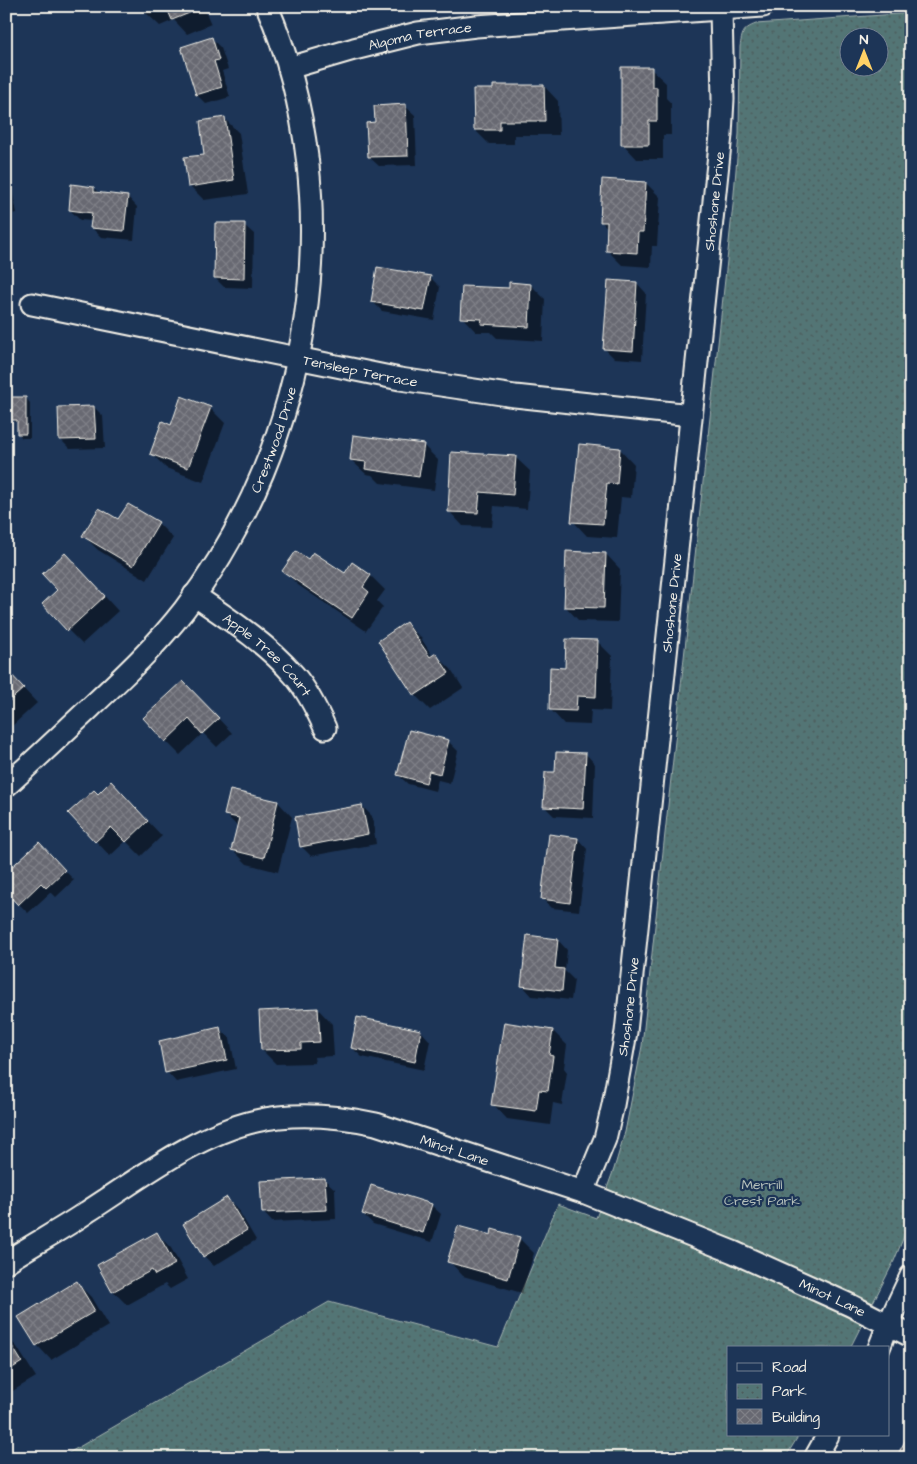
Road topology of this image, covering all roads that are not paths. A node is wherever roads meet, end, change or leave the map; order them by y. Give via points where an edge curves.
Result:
1 (267, 6) edge
2 (763, 6) edge
3 (721, 10) junction
4 (290, 68) junction
5 (32, 304) dead end
6 (298, 358) junction
7 (692, 415) junction
8 (194, 595) junction
9 (325, 728) dead end
10 (6, 786) edge
11 (583, 1192) junction
12 (6, 1262) edge
13 (911, 1276) edge
14 (888, 1325) junction
15 (911, 1336) edge
16 (880, 1346) edge
17 (827, 1436) edge
18 (815, 1458) edge

1 - 4 street, Crestwood Drive
2 - 3 street, Algoma Terrace
3 - 4 street, Algoma Terrace via 476,26 418,33
3 - 7 street, Shoshone Drive via 721,135
4 - 6 street, Crestwood Drive via 302,128 310,198 311,264
5 - 6 street, Tensleep Terrace
6 - 7 street, Tensleep Terrace via 400,379 505,395
6 - 8 street, Crestwood Drive via 266,466 241,521
7 - 11 street, Shoshone Drive via 626,1032 605,1139
8 - 9 street, Apple Tree Court via 231,620 294,675 314,704
8 - 10 street, Crestwood Drive via 144,657
11 - 12 street, Minot Lane via 376,1124 311,1116 272,1118 231,1128 202,1141
11 - 14 street, Minot Lane via 733,1252
13 - 14 street
14 - 15 street, Minot Lane
14 - 16 street
17 - 18 street

